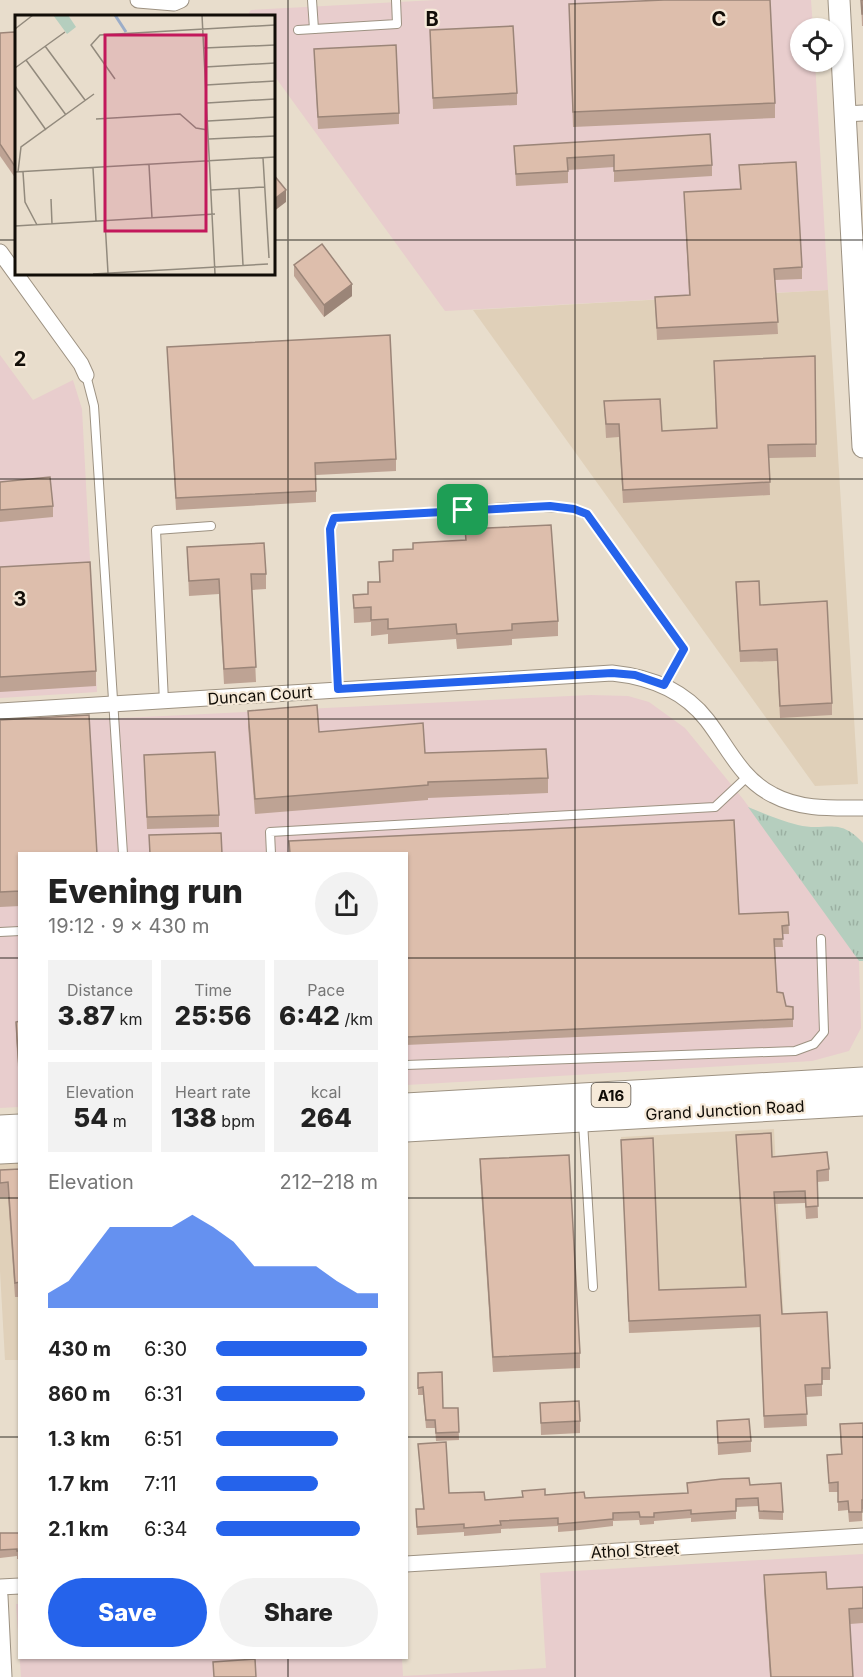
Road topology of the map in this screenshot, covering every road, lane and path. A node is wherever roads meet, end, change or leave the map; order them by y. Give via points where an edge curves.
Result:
1 (138, 0) edge
2 (312, 0) edge
3 (396, 0) edge
4 (839, 0) edge
5 (177, 2) edge
6 (314, 29) junction
7 (298, 30) dead end
8 (854, 113) edge
9 (0, 252) edge
10 (858, 272) edge
11 (15, 273) edge
12 (16, 274) edge
13 (86, 375) joint
14 (862, 425) edge
15 (863, 447) edge
16 (211, 526) dead end
17 (664, 685) junction
18 (338, 689) junction
19 (164, 702) junction
20 (113, 706) junction
21 (0, 711) edge
22 (747, 777) junction
23 (863, 808) edge
24 (123, 852) edge
25 (271, 852) edge
26 (18, 931) edge
27 (0, 932) edge
28 (821, 939) dead end
29 (863, 1062) edge
30 (408, 1065) edge
31 (863, 1081) edge
32 (815, 1084) junction
33 (856, 1105) edge
34 (408, 1107) edge
35 (582, 1108) junction
36 (18, 1128) edge
37 (408, 1128) edge
38 (0, 1129) edge
39 (18, 1149) edge
40 (0, 1150) edge
41 (593, 1287) dead end
42 (863, 1536) edge
43 (408, 1564) edge
44 (18, 1586) edge
45 (0, 1587) edge
46 (0, 1596) edge
47 (4, 1677) edge

1 - 5 street
2 - 6 lane
3 - 6 lane via 397,24
4 - 8 main road
6 - 7 lane
8 - 10 main road
9 - 11 street
10 - 14 main road
12 - 13 street
13 - 20 lane via 94,406
14 - 15 main road
16 - 19 lane via 156,530
17 - 18 street, Duncan Court via 635,675 612,673
17 - 18 lane via 684,649 587,514 574,509 528,506 334,518 330,529
17 - 22 street, Duncan Court via 697,709
18 - 19 street, Duncan Court
19 - 20 street, Duncan Court
20 - 21 street, Duncan Court
20 - 24 lane
22 - 23 street, Duncan Court via 773,795 798,805
22 - 25 lane via 715,807 270,832
26 - 27 lane
28 - 30 lane via 824,1032 814,1044 795,1052
29 - 32 highway
31 - 32 highway, Grand Junction Road / A16
32 - 35 highway, Grand Junction Road / A16
33 - 35 highway, Grand Junction Road / A16
34 - 35 highway, Grand Junction Road / A16
35 - 37 highway, Grand Junction Road / A16
35 - 41 lane
36 - 38 highway
39 - 40 highway
42 - 43 street, Athol Street
44 - 45 street
46 - 47 street

